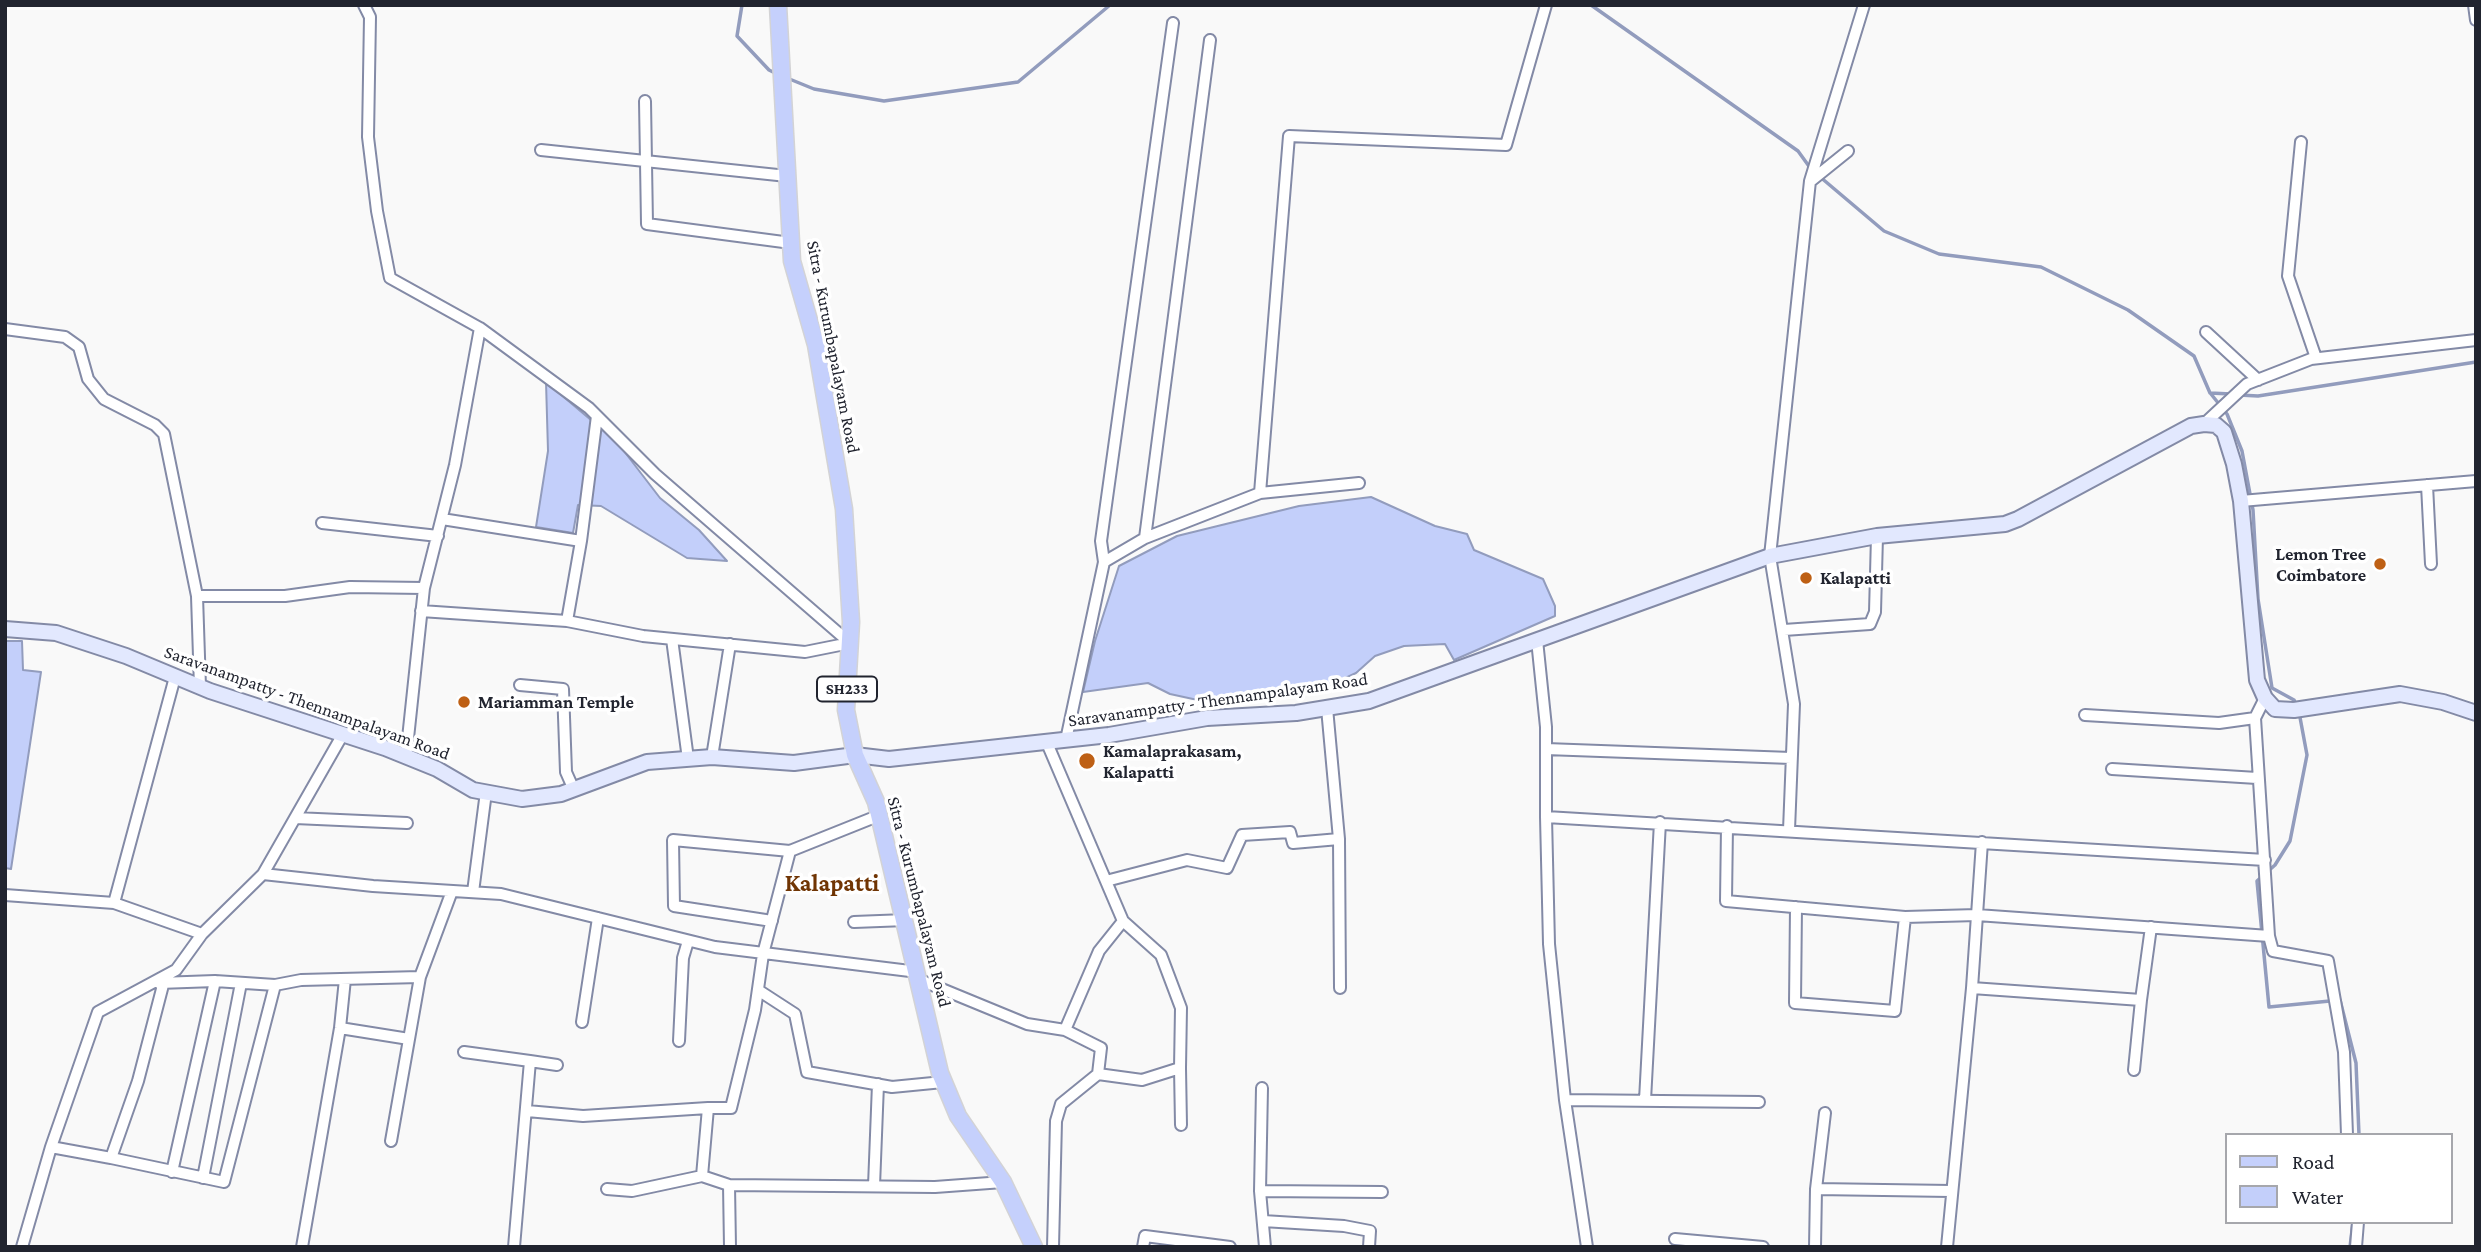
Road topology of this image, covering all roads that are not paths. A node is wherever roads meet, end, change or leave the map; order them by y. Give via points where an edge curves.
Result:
1 (364, 5) edge
2 (778, 5) edge
3 (1546, 5) edge
4 (1864, 5) edge
5 (1173, 23) dead end
6 (1210, 40) dead end
7 (645, 101) dead end
8 (2301, 142) dead end
9 (541, 150) dead end
10 (1848, 151) dead end
11 (644, 161) junction
12 (787, 176) junction
13 (1811, 181) junction
14 (791, 243) junction
15 (480, 328) junction
16 (5, 329) edge
17 (2206, 332) dead end
18 (2476, 340) edge
19 (2316, 358) junction
20 (2253, 382) junction
21 (597, 416) junction
22 (2209, 419) junction
23 (2476, 481) edge
24 (1359, 483) dead end
25 (2427, 485) junction
26 (1260, 493) junction
27 (2248, 500) junction
28 (442, 519) junction
29 (322, 523) dead end
30 (439, 536) junction
31 (1877, 536) junction
32 (1144, 538) junction
33 (581, 541) junction
34 (1770, 556) junction
35 (1104, 562) junction
36 (2431, 564) dead end
37 (425, 588) junction
38 (197, 596) junction
39 (421, 611) junction
40 (567, 621) junction
41 (5, 629) edge
42 (1784, 630) junction
43 (672, 639) junction
44 (1537, 640) junction
45 (850, 643) junction
46 (730, 644) junction
47 (175, 677) junction
48 (520, 685) dead end
49 (200, 687) junction
50 (2265, 698) junction
51 (1327, 708) junction
52 (2476, 713) edge
53 (2085, 715) dead end
54 (2255, 718) junction
55 (342, 734) junction
56 (1066, 740) junction
57 (1047, 743) junction
58 (1546, 749) junction
59 (855, 755) junction
60 (407, 757) junction
61 (712, 757) junction
62 (1791, 758) junction
63 (688, 759) junction
64 (2112, 769) dead end
65 (2257, 778) junction
66 (574, 790) junction
67 (485, 792) junction
68 (880, 815) junction
69 (1546, 817) junction
70 (295, 818) junction
71 (1660, 822) junction
72 (407, 823) dead end
73 (1727, 826) junction
74 (1788, 830) junction
75 (1339, 839) junction
76 (1982, 842) junction
77 (790, 851) junction
78 (2265, 869) junction
79 (263, 874) junction
80 (1106, 881) junction
81 (452, 891) junction
82 (473, 892) junction
83 (5, 895) edge
84 (114, 903) junction
85 (1796, 907) junction
86 (1977, 915) junction
87 (1905, 917) junction
88 (598, 918) junction
89 (906, 920) junction
90 (772, 921) junction
91 (1123, 921) junction
92 (854, 922) dead end
93 (2151, 927) junction
94 (202, 934) junction
95 (2265, 936) junction
96 (688, 941) junction
97 (763, 954) junction
98 (420, 976) junction
99 (919, 976) junction
100 (345, 979) junction
101 (215, 981) junction
102 (158, 983) junction
103 (241, 983) junction
104 (275, 985) junction
105 (1340, 988) dead end
106 (1972, 988) junction
107 (758, 990) junction
108 (2141, 1000) junction
109 (582, 1022) dead end
110 (340, 1028) junction
111 (1065, 1030) junction
112 (409, 1039) junction
113 (679, 1041) dead end
114 (464, 1052) dead end
115 (530, 1061) junction
116 (557, 1065) dead end
117 (1180, 1068) junction
118 (2134, 1070) dead end
119 (1098, 1074) junction
120 (943, 1082) junction
121 (878, 1084) junction
122 (1262, 1088) dead end
123 (1565, 1100) junction
124 (1645, 1100) junction
125 (1759, 1102) dead end
126 (708, 1108) junction
127 (527, 1111) junction
128 (1825, 1112) dead end
129 (1181, 1125) dead end
130 (2347, 1133) edge
131 (391, 1141) dead end
132 (51, 1147) junction
133 (111, 1158) junction
134 (172, 1172) junction
135 (702, 1176) junction
136 (202, 1178) junction
137 (1003, 1182) junction
138 (729, 1185) junction
139 (874, 1186) junction
140 (607, 1189) dead end
141 (1816, 1189) junction
142 (1260, 1191) junction
143 (1951, 1191) junction
144 (1382, 1192) dead end
145 (1263, 1220) junction
146 (2358, 1224) edge
147 (1675, 1239) dead end
148 (1261, 1246) edge
149 (22, 1247) edge
150 (302, 1247) edge
151 (514, 1247) edge
152 (730, 1247) edge
153 (1034, 1247) edge
154 (1053, 1247) edge
155 (1143, 1247) edge
156 (1230, 1247) edge
157 (1369, 1247) edge
158 (1587, 1247) edge
159 (1763, 1247) edge
160 (1815, 1247) edge
161 (1947, 1247) edge
162 (2356, 1247) edge

1 - 15 street via 370,17 368,137 390,278
2 - 12 main road, Sitra - Kurumbapalayam Road / SH233
3 - 26 street via 1506,145 1289,136
4 - 13 street
5 - 35 street via 1101,541
6 - 32 street
7 - 11 street
8 - 19 street via 2288,276
9 - 11 street
10 - 13 street
11 - 12 street
11 - 14 street via 647,224
12 - 14 main road, Sitra - Kurumbapalayam Road / SH233
13 - 34 street
14 - 45 main road, Sitra - Kurumbapalayam Road / SH233 via 816,345 844,509
15 - 21 street
15 - 28 street
16 - 38 street via 65,337 79,347 88,379 104,399 164,434
17 - 20 street
18 - 19 street
19 - 20 street
20 - 22 street
21 - 33 street
21 - 45 street via 655,474
22 - 27 main road via 2224,432
22 - 31 main road, Saravanampatty - Thennampalayam Road via 2005,524
23 - 25 street
24 - 26 street
25 - 27 street
25 - 36 street
26 - 32 street
27 - 50 main road via 2258,680
28 - 30 street
28 - 33 street
29 - 30 street
30 - 37 street
31 - 34 main road, Saravanampatty - Thennampalayam Road
31 - 42 street via 1875,612 1870,624
32 - 35 street
33 - 40 street
34 - 42 street
34 - 44 main road, Saravanampatty - Thennampalayam Road
35 - 56 street
37 - 38 street via 350,587 285,596
37 - 39 street
38 - 49 street
39 - 40 street
39 - 60 street
40 - 43 street
41 - 47 main road, Saravanampatty - Thennampalayam Road via 56,633
42 - 62 street via 1794,704
43 - 46 street
43 - 63 street
44 - 51 main road, Saravanampatty - Thennampalayam Road via 1369,701
44 - 58 street
45 - 46 street via 805,652
45 - 59 main road, Sitra - Kurumbapalayam Road / SH233 via 846,710
46 - 61 street
47 - 49 main road, Saravanampatty - Thennampalayam Road
47 - 84 street
48 - 66 street via 563,689 566,772
49 - 55 main road, Saravanampatty - Thennampalayam Road
50 - 52 main road via 2275,709 2299,710 2400,694
50 - 54 street
51 - 56 main road, Saravanampatty - Thennampalayam Road via 1208,718
51 - 75 street
53 - 54 street via 2188,722
54 - 65 street
55 - 60 main road, Saravanampatty - Thennampalayam Road
55 - 70 street
56 - 57 main road, Saravanampatty - Thennampalayam Road
57 - 59 main road, Saravanampatty - Thennampalayam Road via 888,760
57 - 80 street
58 - 62 street
58 - 69 street
59 - 61 main road, Saravanampatty - Thennampalayam Road via 794,763
59 - 68 main road, Sitra - Kurumbapalayam Road / SH233
60 - 67 main road, Saravanampatty - Thennampalayam Road
61 - 63 main road, Saravanampatty - Thennampalayam Road
62 - 74 street
63 - 66 main road, Saravanampatty - Thennampalayam Road via 647,762
64 - 65 street
65 - 78 street
66 - 67 main road, Saravanampatty - Thennampalayam Road via 522,799
67 - 82 street
68 - 77 street
68 - 89 main road, Sitra - Kurumbapalayam Road / SH233
69 - 71 street
69 - 123 street via 1549,944
70 - 72 street
70 - 79 street
71 - 73 street
71 - 124 street
73 - 74 street
73 - 85 street via 1726,901
74 - 76 street
75 - 80 street via 1293,843 1290,832 1242,835 1227,868 1186,860
75 - 105 street
76 - 78 street
76 - 86 street
77 - 90 street
77 - 90 street via 673,841 674,906
78 - 95 street
79 - 81 street
79 - 94 street
80 - 91 street
81 - 82 street
81 - 98 street
82 - 88 street via 501,894
83 - 84 street
84 - 94 street
85 - 87 street
85 - 87 street via 1795,1003 1895,1011
86 - 87 street
86 - 93 street
86 - 106 street
88 - 96 street
88 - 109 street
89 - 92 street
89 - 99 main road, Sitra - Kurumbapalayam Road / SH233
90 - 97 street
91 - 111 street via 1099,951
91 - 117 street via 1161,955 1181,1008
93 - 95 street
93 - 108 street
94 - 102 street via 176,970
95 - 130 street via 2273,951 2328,961 2344,1052
96 - 97 street
96 - 113 street via 682,958
97 - 99 street
97 - 107 street
98 - 100 street
98 - 112 street
99 - 111 street via 1027,1024
99 - 120 main road, Sitra - Kurumbapalayam Road / SH233
100 - 104 street
100 - 110 street
101 - 102 street
101 - 103 street
101 - 134 street
102 - 132 street via 98,1012
102 - 133 street via 138,1080
103 - 104 street
103 - 136 street
104 - 136 street via 224,1182
106 - 108 street
106 - 143 street
107 - 121 street via 795,1014 807,1073
107 - 126 street via 731,1108
108 - 118 street
110 - 112 street
110 - 150 street
111 - 119 street via 1101,1048
112 - 131 street
114 - 115 street
115 - 116 street
115 - 127 street
117 - 119 street via 1142,1080
117 - 129 street
119 - 154 street via 1061,1104 1056,1121
120 - 121 street
120 - 137 main road, Sitra - Kurumbapalayam Road / SH233 via 958,1116
121 - 139 street
122 - 142 street
123 - 124 street
123 - 158 street
124 - 125 street
126 - 127 street via 583,1116
126 - 135 street
127 - 151 street
128 - 141 street
132 - 133 street
132 - 149 street
133 - 134 street
134 - 136 street
135 - 138 street
135 - 140 street via 632,1191
137 - 139 street
137 - 153 main road, Sitra - Kurumbapalayam Road / SH233
138 - 139 street
138 - 152 street
141 - 143 street
141 - 160 street
142 - 144 street
142 - 145 street
143 - 161 street
145 - 148 street
145 - 157 street via 1370,1231
146 - 162 street
147 - 159 street
155 - 156 street via 1145,1237

